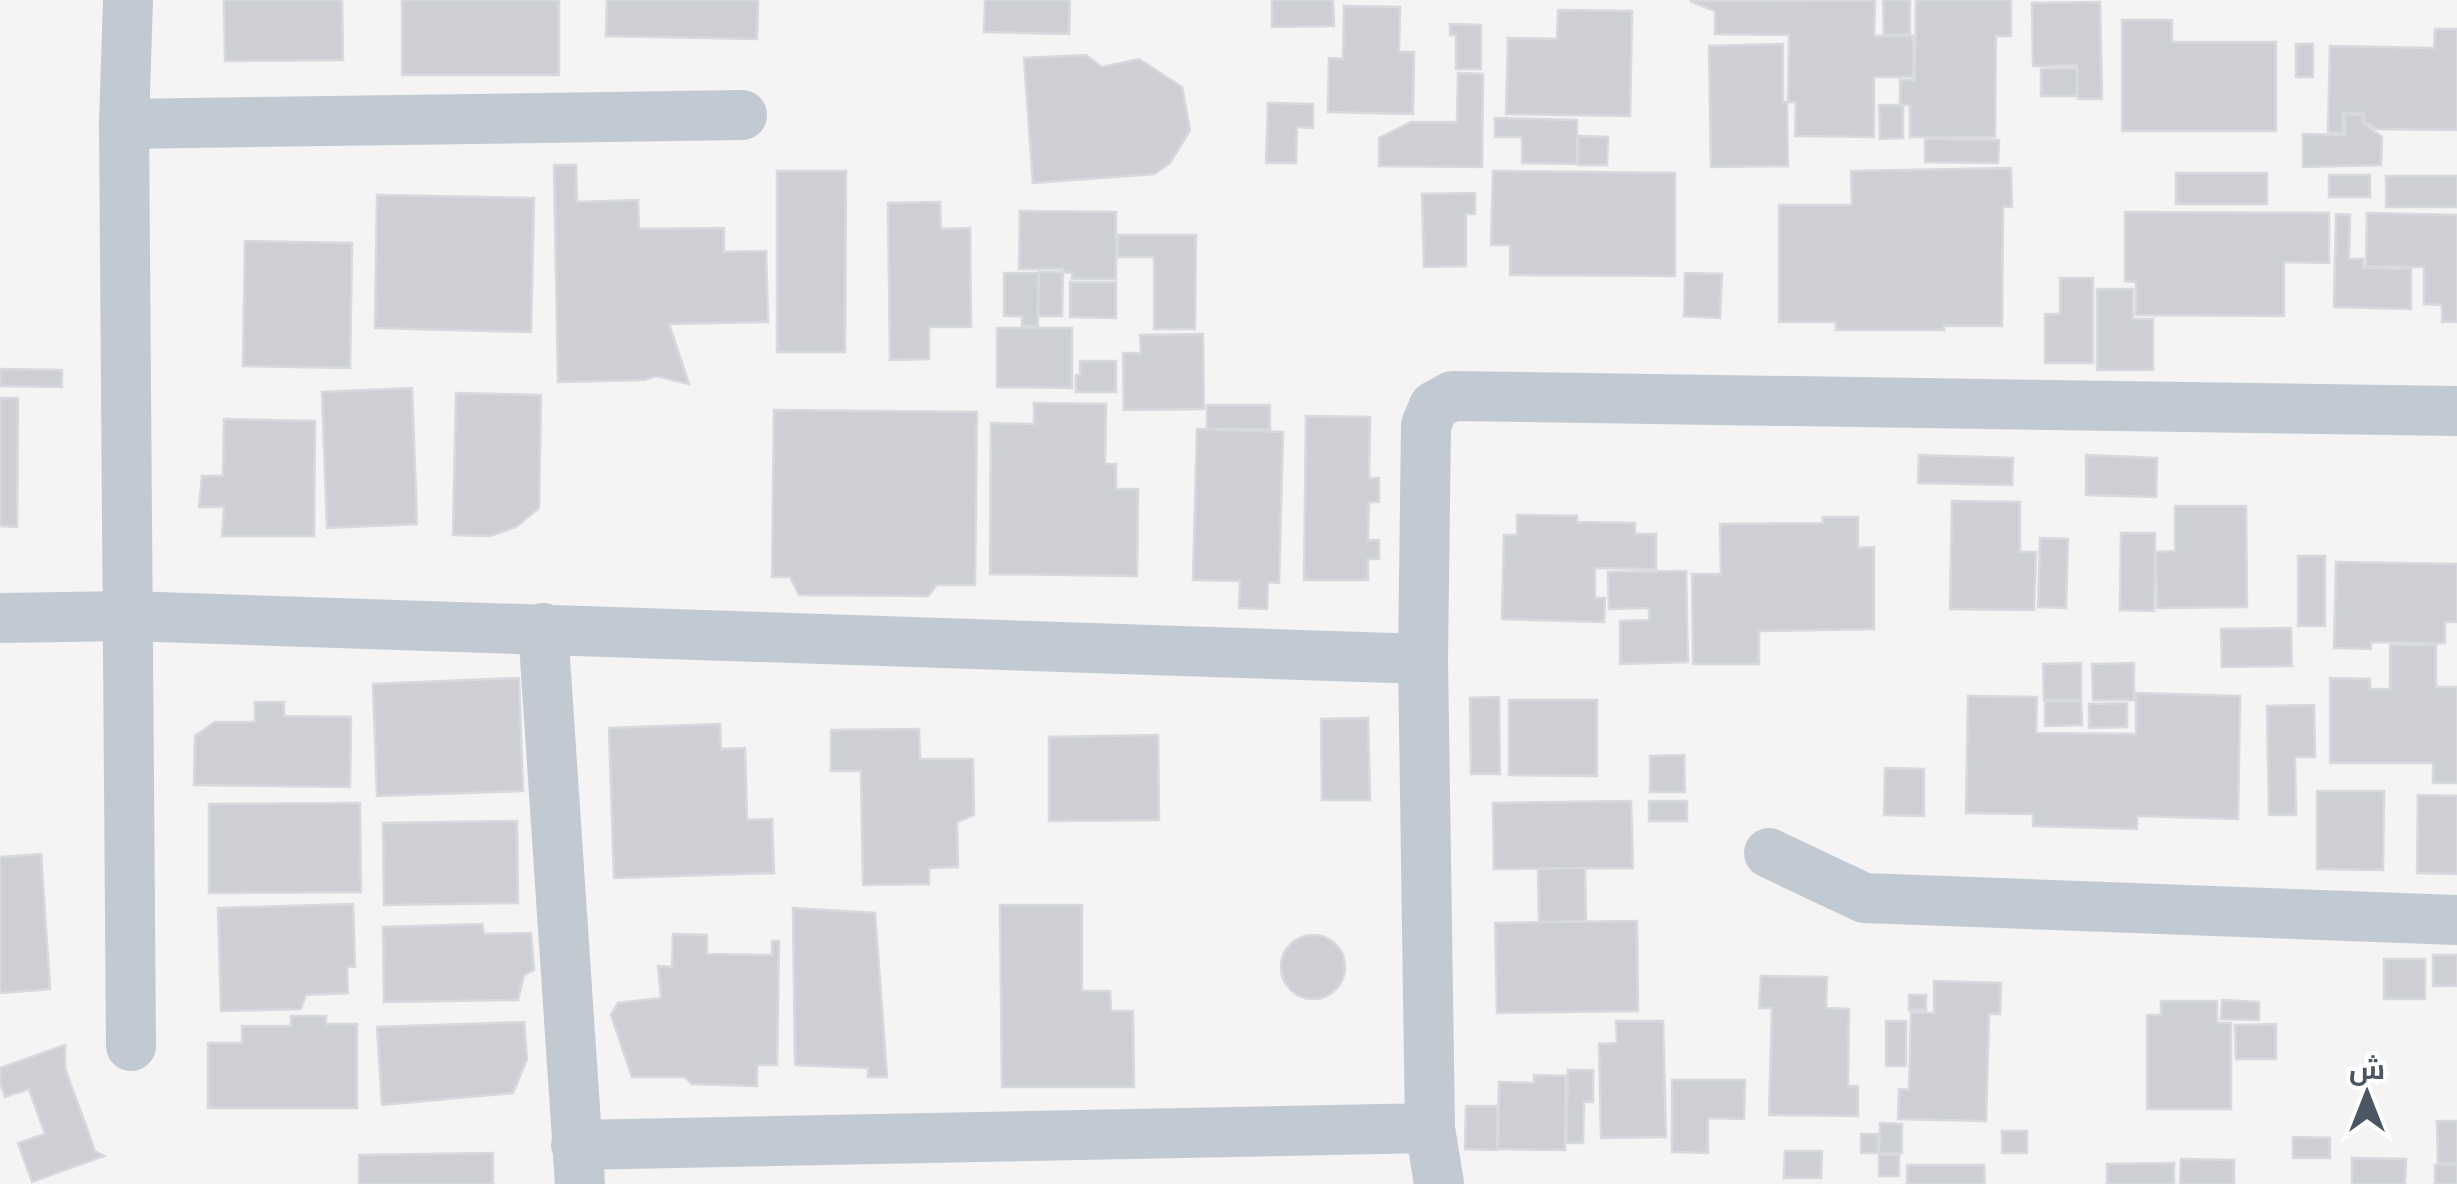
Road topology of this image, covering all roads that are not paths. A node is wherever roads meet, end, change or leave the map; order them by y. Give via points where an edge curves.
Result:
1 (128, 0) edge
2 (742, 115) dead end
3 (124, 124) junction
4 (2457, 411) edge
5 (128, 616) junction
6 (0, 618) edge
7 (543, 628) junction
8 (1423, 658) junction
9 (1769, 853) dead end
10 (2457, 920) edge
11 (131, 1046) dead end
12 (1430, 1128) junction
13 (578, 1164) edge
14 (1439, 1184) edge

1 - 3 street
2 - 3 street
3 - 5 street
4 - 8 street via 1452,396 1434,406 1426,425
5 - 6 street
5 - 7 street
5 - 11 street
7 - 8 street
7 - 13 street
8 - 12 street
9 - 10 street via 1864,898
12 - 13 street
12 - 14 street

